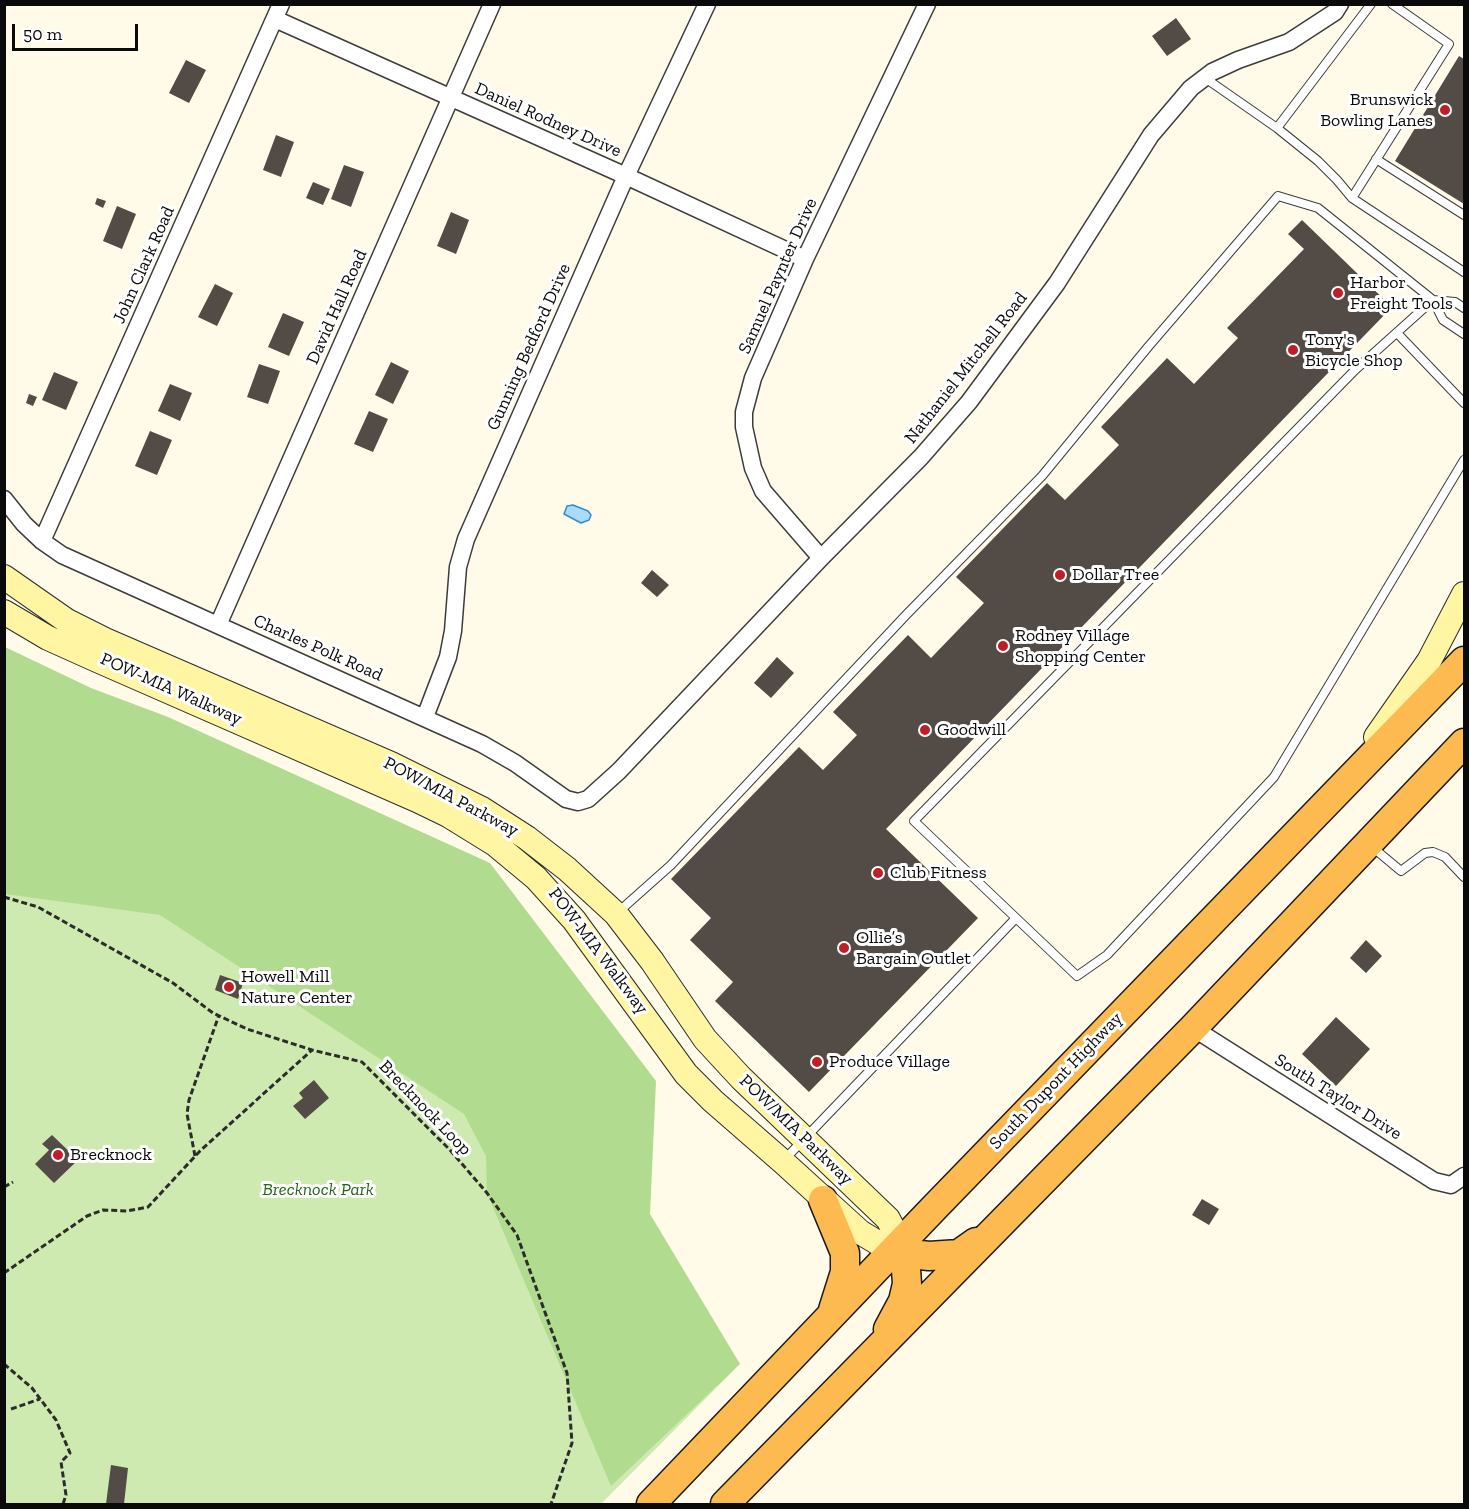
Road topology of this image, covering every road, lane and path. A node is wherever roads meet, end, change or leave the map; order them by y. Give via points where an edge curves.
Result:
1 (492, 4) edge
2 (707, 4) edge
3 (927, 4) edge
4 (1340, 4) edge
5 (1371, 4) edge
6 (1392, 4) edge
7 (278, 12) edge
8 (1205, 78) junction
9 (451, 98) junction
10 (1277, 128) junction
11 (1376, 159) junction
12 (626, 176) junction
13 (1352, 198) junction
14 (1464, 215) edge
15 (805, 259) junction
16 (1464, 272) edge
17 (1433, 300) junction
18 (1464, 308) edge
19 (1397, 333) junction
20 (1464, 334) edge
21 (1464, 403) edge
22 (1464, 460) edge
23 (4, 499) edge
24 (42, 541) junction
25 (820, 558) junction
26 (4, 577) edge
27 (1464, 594) edge
28 (4, 612) edge
29 (218, 626) junction
30 (1464, 661) edge
31 (425, 717) junction
32 (1464, 727) edge
33 (1464, 743) edge
34 (619, 771) joint
35 (1426, 783) junction
36 (1325, 802) junction
37 (1368, 844) junction
38 (1464, 877) edge
39 (4, 897) edge
40 (616, 914) junction
41 (1016, 918) junction
42 (587, 939) junction
43 (219, 1015) junction
44 (1193, 1028) junction
45 (312, 1050) junction
46 (806, 1138) junction
47 (195, 1156) junction
48 (783, 1162) junction
49 (1464, 1176) edge
50 (13, 1182) dead end
51 (4, 1187) edge
52 (823, 1200) junction
53 (998, 1227) junction
54 (900, 1250) junction
55 (4, 1273) edge
56 (830, 1318) junction
57 (875, 1352) junction
58 (4, 1364) edge
59 (40, 1399) junction
60 (11, 1409) dead end
61 (63, 1504) edge
62 (551, 1504) edge
63 (651, 1504) edge
64 (725, 1504) edge

1 - 9 street, David Hall Road
2 - 12 street, Gunning Bedford Drive
3 - 15 street, Samuel Paynter Drive
4 - 8 street, Nathaniel Mitchell Road via 1335,12 1289,42 1238,60
5 - 10 lane
6 - 11 lane via 1449,44
7 - 9 street, Daniel Rodney Drive
7 - 24 street, John Clark Road
8 - 10 lane
8 - 25 street, Nathaniel Mitchell Road via 1191,88 1151,135 1057,283 969,402 921,457
9 - 12 street, Daniel Rodney Drive
9 - 29 street, David Hall Road
10 - 13 lane via 1318,161
11 - 13 lane
11 - 14 lane
12 - 15 street, Daniel Rodney Drive
12 - 31 street, Gunning Bedford Drive via 462,548 448,657
13 - 16 lane
15 - 25 street, Samuel Paynter Drive via 753,378 744,427 753,468 763,491
17 - 18 lane via 1455,302
17 - 19 lane
17 - 20 lane via 1443,320
17 - 40 lane via 1318,208 1278,196 1042,476 671,865
19 - 21 lane
19 - 41 lane via 1355,370 914,821
22 - 41 lane via 1274,777 1107,955 1077,976
23 - 24 street, Charles Polk Road
24 - 29 street, Charles Polk Road via 80,564
25 - 34 street, Nathaniel Mitchell Road
26 - 40 main road, POW/MIA Parkway via 67,621 105,640 391,764 482,809 567,869
27 - 36 main road via 1412,688
28 - 42 main road, POW/MIA Parkway via 68,646 447,815 495,844 536,878
29 - 31 street, Charles Polk Road
30 - 36 highway, South Dupont Highway
31 - 34 street, Charles Polk Road via 499,753 566,799 588,799
32 - 35 highway
33 - 35 highway
35 - 37 highway
36 - 54 highway, South Dupont Highway
37 - 38 lane via 1401,871 1425,853 1433,852 1445,856
37 - 44 highway
39 - 43 path, Brecknock Loop via 38,906 173,983
40 - 42 main road
40 - 46 main road, POW/MIA Parkway via 705,1039
41 - 46 lane
42 - 48 main road, POW/MIA Parkway via 687,1074
43 - 45 path, Brecknock Loop via 247,1029
43 - 47 path via 189,1100 187,1114
44 - 49 street, South Taylor Drive via 1434,1181 1451,1185
44 - 53 highway
45 - 47 path
45 - 62 path, Brecknock Loop via 362,1062 450,1150 517,1235 567,1373 572,1443
46 - 48 lane
46 - 54 main road, POW/MIA Parkway via 888,1219
47 - 55 path via 148,1207 103,1210 87,1216
48 - 52 main road, POW/MIA Parkway
50 - 51 path
52 - 54 main road, POW/MIA Parkway via 860,1232
52 - 56 highway via 845,1253 845,1272
53 - 54 highway via 959,1254 929,1256
53 - 57 highway
54 - 56 highway, South Dupont Highway
54 - 57 highway via 907,1284 903,1301
56 - 63 highway, South Dupont Highway
57 - 64 highway
58 - 59 path
59 - 60 path
59 - 61 path via 56,1420 70,1453 61,1462 66,1495

